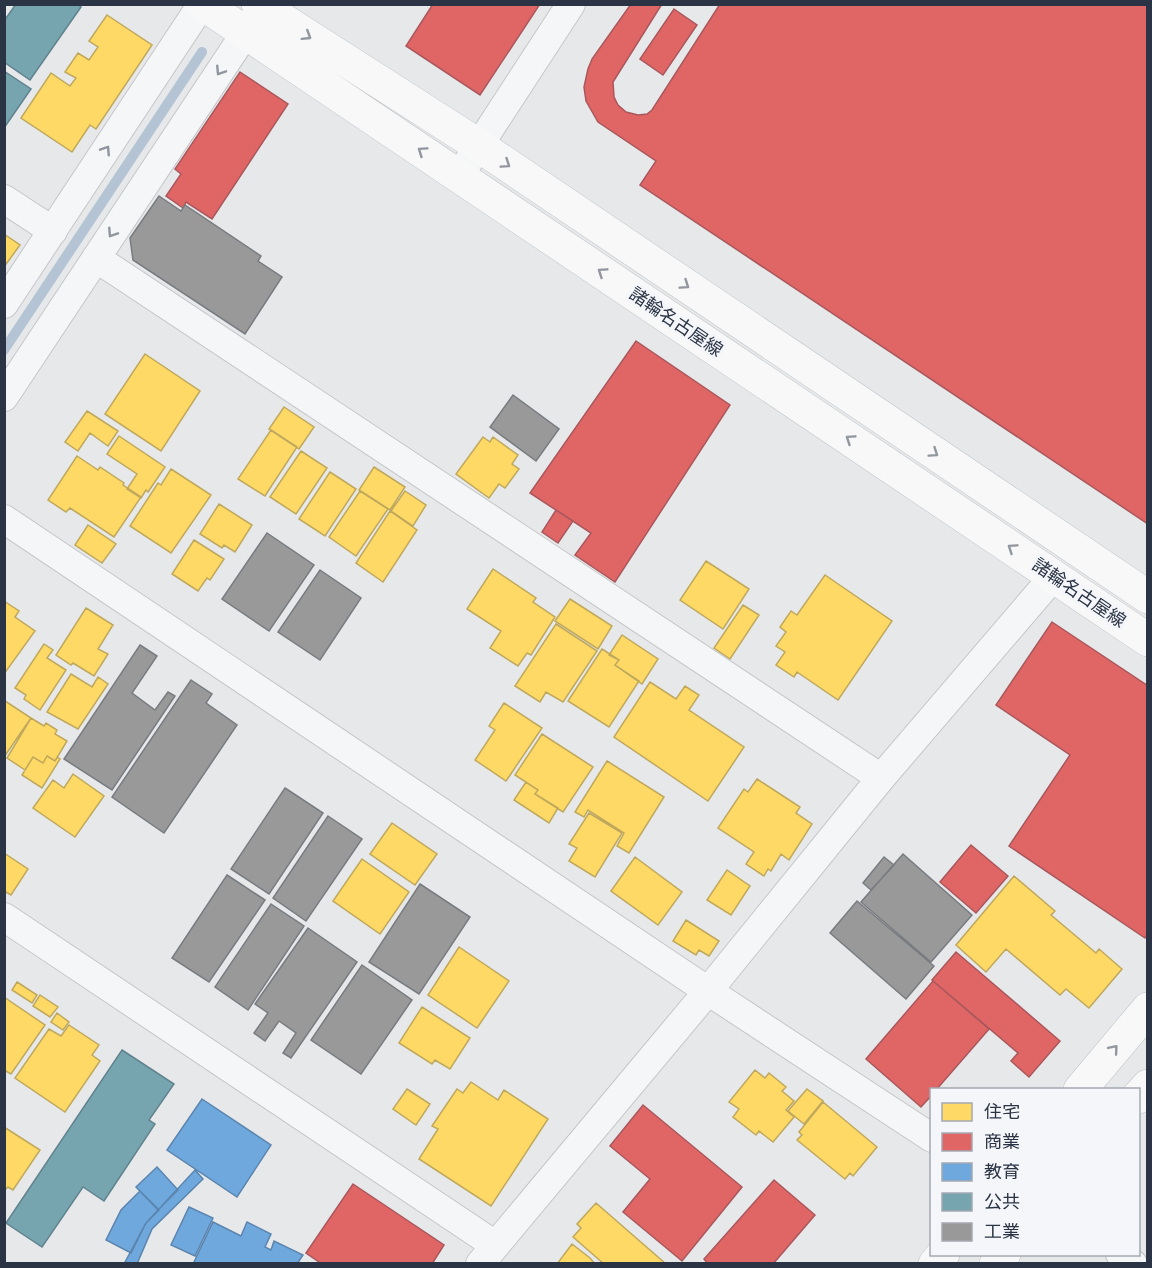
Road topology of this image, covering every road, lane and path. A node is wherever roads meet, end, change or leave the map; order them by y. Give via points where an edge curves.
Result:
1 (203, 4) edge
2 (571, 4) edge
3 (257, 12) edge
4 (478, 145) junction
5 (459, 176) junction
6 (4, 199) edge
7 (53, 231) junction
8 (96, 258) junction
9 (4, 304) edge
10 (4, 397) edge
11 (4, 519) edge
12 (1054, 576) junction
13 (1148, 597) edge
14 (1148, 640) edge
15 (881, 778) junction
16 (4, 917) edge
17 (708, 991) junction
18 (1148, 1009) edge
19 (1081, 1088) edge
20 (930, 1137) edge
21 (488, 1254) edge

1 - 3 main road, 諸輪名古屋線
7 -> 1 street
2 - 4 street
3 -> 4 main road, 諸輪名古屋線
5 -> 3 main road, 諸輪名古屋線
3 -> 8 street
4 - 5 street
4 -> 13 main road, 諸輪名古屋線
12 -> 5 main road, 諸輪名古屋線
6 - 7 street
7 - 9 street
8 - 10 street
8 - 15 street
11 - 17 street
12 - 14 main road, 諸輪名古屋線
12 - 15 street
15 - 17 street
16 - 21 street
17 - 20 street
17 - 21 street
19 -> 18 main road

